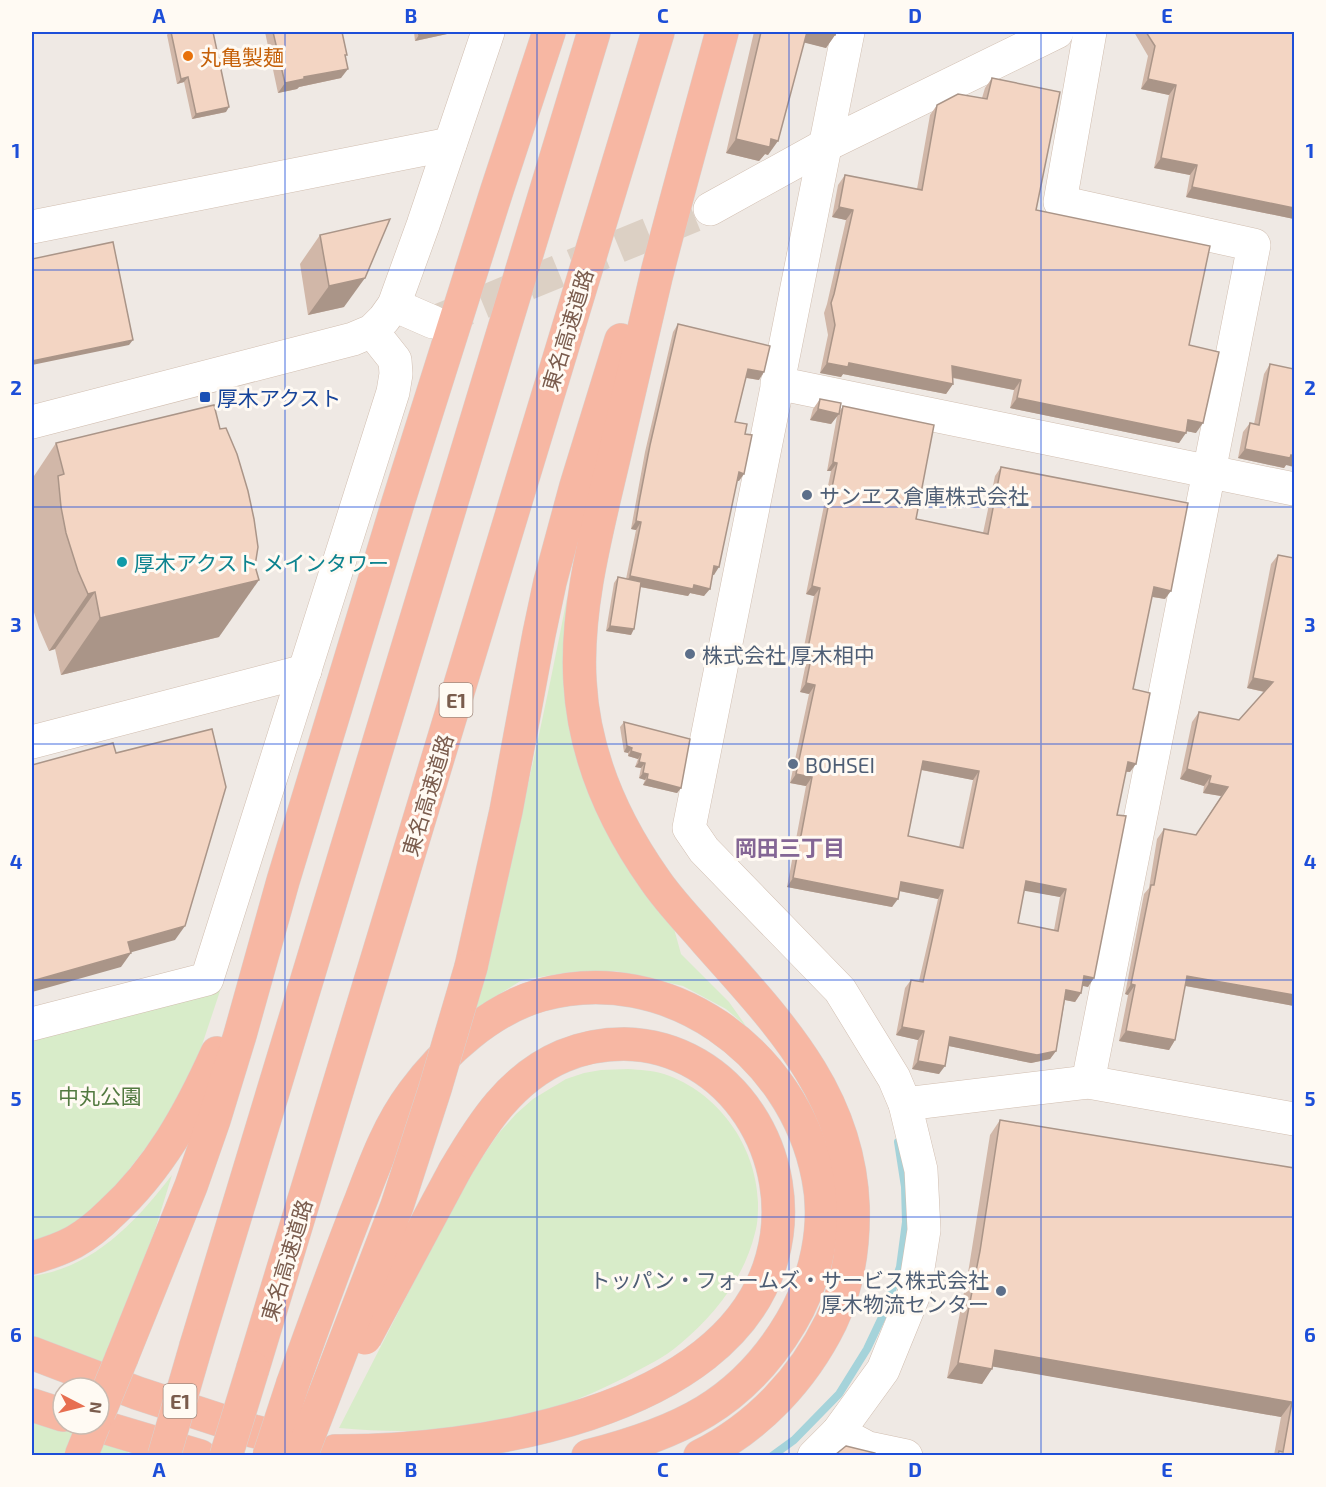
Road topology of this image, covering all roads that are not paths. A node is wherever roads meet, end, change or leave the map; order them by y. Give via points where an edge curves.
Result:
1 (488, 32) edge
2 (549, 32) edge
3 (594, 32) edge
4 (658, 32) edge
5 (717, 32) edge
6 (722, 32) edge
7 (848, 32) edge
8 (1057, 32) edge
9 (1090, 32) edge
10 (450, 144) junction
11 (826, 145) junction
12 (711, 208) tunnel mouth
13 (32, 227) edge
14 (394, 305) junction
15 (433, 322) dead end
16 (372, 331) junction
17 (777, 383) junction
18 (32, 422) edge
19 (1210, 471) junction
20 (1294, 489) edge
21 (305, 671) junction
22 (32, 742) edge
23 (283, 881) junction
24 (32, 1024) edge
25 (1088, 1082) junction
26 (904, 1104) junction
27 (1294, 1119) edge
28 (32, 1258) edge
29 (32, 1353) edge
30 (111, 1384) edge
31 (32, 1405) edge
32 (51, 1411) edge
33 (111, 1429) edge
34 (838, 1432) junction
35 (89, 1436) edge
36 (334, 1454) edge
37 (81, 1455) edge
38 (164, 1455) edge
39 (200, 1455) edge
40 (226, 1455) edge
41 (269, 1455) edge
42 (301, 1455) edge
43 (588, 1455) edge
44 (700, 1455) edge
45 (814, 1455) edge
46 (906, 1455) edge

1 - 10 street
2 - 23 highway via 404,483
3 - 38 highway, E1, bridge
4 - 40 highway, 東名高速道路 / E1, bridge
5 - 42 highway, bridge via 561,538 471,967 397,1206
6 - 44 highway via 656,280 598,528 582,617 582,704 601,780 634,848 657,883 785,1034 823,1092 846,1155 854,1225 845,1284 821,1342 804,1368 759,1417
7 - 11 street
8 - 11 street
9 - 19 street via 1060,202 1254,245
10 - 13 street
10 - 14 street
11 - 12 street
11 - 17 street
14 - 15 street
14 - 16 street
16 - 18 street
16 - 21 street via 395,360 393,392
17 - 19 street
17 - 26 street via 689,828 704,850 840,990 894,1078
19 - 20 street
19 - 25 street
21 - 22 street
21 - 24 street via 207,979
23 - 28 highway via 218,1049 196,1098 164,1152 145,1178 99,1225 74,1242
23 - 30 highway, bridge via 214,1120
25 - 26 street
25 - 27 street
26 - 34 street via 921,1170 924,1230 914,1294 883,1370
29 - 36 highway via 137,1393
31 - 32 highway
33 - 39 highway
34 - 45 street
34 - 46 street via 867,1448
35 - 37 highway, bridge
36 - 36 highway, bridge via 333,1401 478,1130 516,1086 563,1056 613,1044 660,1049 691,1061 736,1096 764,1139 771,1162 776,1185 777,1233 763,1282 749,1307 717,1344 673,1377 614,1406 477,1441
41 - 43 highway, bridge via 379,1153 412,1094 461,1041 509,1007 568,989 601,987 667,999 724,1029 748,1050 787,1098 800,1122 819,1178 821,1208 816,1263 807,1290 765,1360 722,1401 688,1421 645,1440

